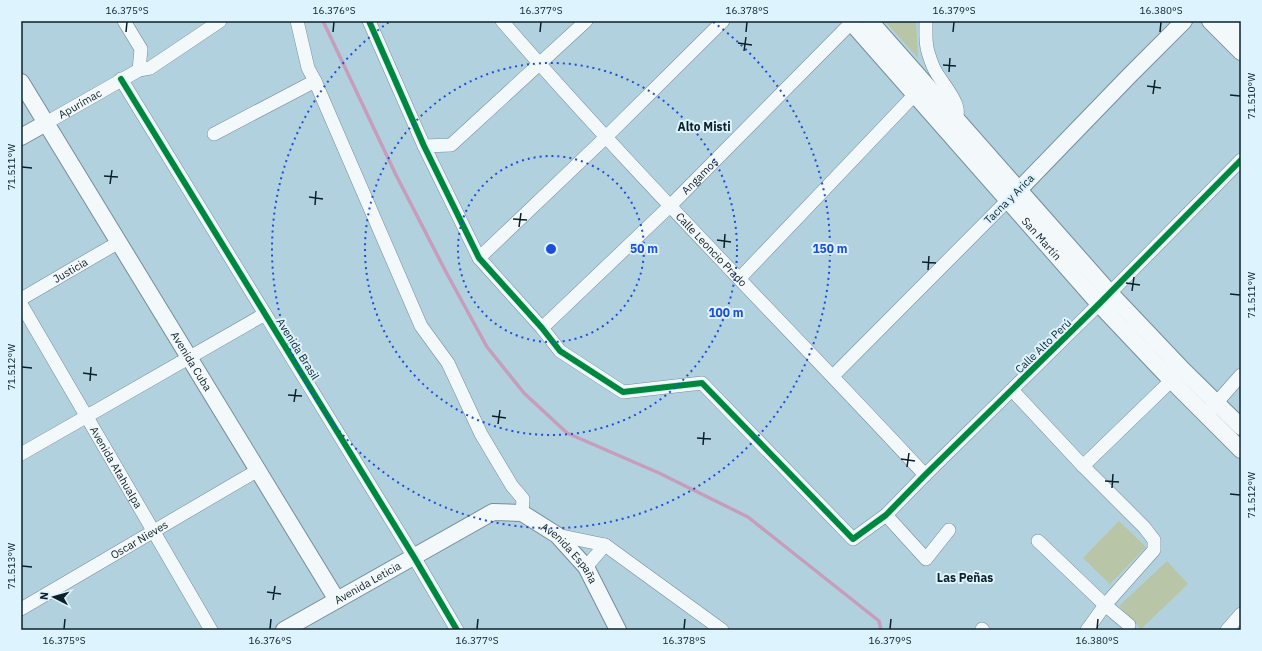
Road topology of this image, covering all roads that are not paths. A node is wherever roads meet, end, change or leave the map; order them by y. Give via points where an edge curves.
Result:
1 (124, 21) edge
2 (220, 21) edge
3 (297, 21) edge
4 (369, 21) edge
5 (502, 21) edge
6 (586, 21) edge
7 (724, 21) edge
8 (870, 21) edge
9 (926, 21) edge
10 (1184, 21) edge
11 (1210, 21) edge
12 (1230, 21) edge
13 (851, 22) edge
14 (1241, 32) edge
15 (1241, 52) edge
16 (540, 64) junction
17 (138, 70) junction
18 (121, 79) junction
19 (315, 81) junction
20 (21, 82) edge
21 (920, 89) junction
22 (46, 123) junction
23 (952, 124) junction
24 (214, 134) dead end
25 (21, 137) edge
26 (606, 137) junction
27 (424, 146) junction
28 (1241, 160) edge
29 (1013, 195) junction
30 (671, 205) junction
31 (119, 242) junction
32 (479, 258) junction
33 (740, 278) junction
34 (21, 299) edge
35 (1105, 299) junction
36 (21, 304) edge
37 (265, 314) junction
38 (542, 328) junction
39 (189, 357) junction
40 (1177, 375) junction
41 (1241, 375) edge
42 (833, 376) junction
43 (1012, 390) junction
44 (1216, 403) junction
45 (1206, 415) junction
46 (86, 417) junction
47 (1241, 427) edge
48 (1241, 450) edge
49 (21, 454) edge
50 (1083, 466) junction
51 (258, 470) junction
52 (925, 475) junction
53 (522, 512) junction
54 (886, 515) junction
55 (949, 530) dead end
56 (153, 531) junction
57 (557, 535) junction
58 (1038, 541) dead end
59 (605, 545) junction
60 (414, 557) junction
61 (586, 567) junction
62 (337, 600) junction
63 (1105, 605) junction
64 (21, 609) edge
65 (1241, 614) edge
66 (1129, 625) dead end
67 (291, 628) edge
68 (210, 630) edge
69 (457, 630) edge
70 (618, 630) edge
71 (722, 630) edge
72 (1087, 630) edge
73 (1228, 630) edge

1 - 17 street via 140,49
2 - 17 street, Apurímac via 150,68
3 - 19 street via 308,68
4 - 27 street
5 - 16 street, Calle Leoncio Prado
6 - 16 street
7 - 26 street
8 - 21 street, San Martín
9 - 23 street via 927,49 935,70 957,107 958,113
10 - 29 street, Tacna y Arica
11 - 15 street
12 - 14 street
13 - 21 street, San Martín
13 - 30 street, Angamos
16 - 26 street, Calle Leoncio Prado
16 - 27 street via 451,145
17 - 18 street, Apurímac
18 - 22 street, Apurímac
18 - 37 street, Avenida Brasil
19 - 24 street
19 - 53 street via 420,326 448,363 481,434 512,486 523,499
20 - 22 street, Avenida Cuba
21 - 23 street, San Martín
21 - 33 street
22 - 25 street, Apurímac
22 - 31 street, Avenida Cuba
23 - 29 street, San Martín
26 - 30 street, Calle Leoncio Prado
26 - 32 street
27 - 32 street
28 - 35 street, Calle Alto Perú
29 - 35 street, San Martín
29 - 42 street, Tacna y Arica
30 - 33 street, Calle Leoncio Prado
30 - 38 street, Angamos
31 - 34 street, Justicia
31 - 39 street, Avenida Cuba
32 - 38 street
33 - 42 street, Calle Leoncio Prado
35 - 40 street, San Martín
35 - 43 street, Calle Alto Perú
36 - 46 street, Avenida Atahualpa
37 - 39 street
37 - 60 street, Avenida Brasil
38 - 54 street, Calle Alto Perú via 560,351 623,392 702,383 853,539
39 - 46 street
39 - 51 street, Avenida Cuba
40 - 44 street, San Martín
40 - 45 street, San Martín
40 - 50 street
41 - 44 street
42 - 52 street, Calle Leoncio Prado
43 - 50 street
43 - 52 street, Calle Alto Perú
44 - 45 street
44 - 47 street, San Martín
45 - 48 street, San Martín
46 - 49 street
46 - 56 street, Avenida Atahualpa
50 - 63 street via 1154,540 1154,550
51 - 56 street, Oscar Nieves
51 - 62 street, Avenida Cuba
52 - 54 street, Calle Alto Perú
53 - 57 street, Avenida España
53 - 60 street, Avenida Leticia via 493,512
54 - 55 street via 926,559
56 - 64 street, Oscar Nieves
56 - 68 street, Avenida Atahualpa
57 - 59 street
57 - 61 street, Avenida España
58 - 63 street
59 - 61 street
59 - 71 street
60 - 62 street, Avenida Leticia
60 - 69 street, Avenida Brasil
61 - 70 street, Avenida España
62 - 67 street, Avenida Leticia
63 - 66 street
63 - 72 street
65 - 73 street

